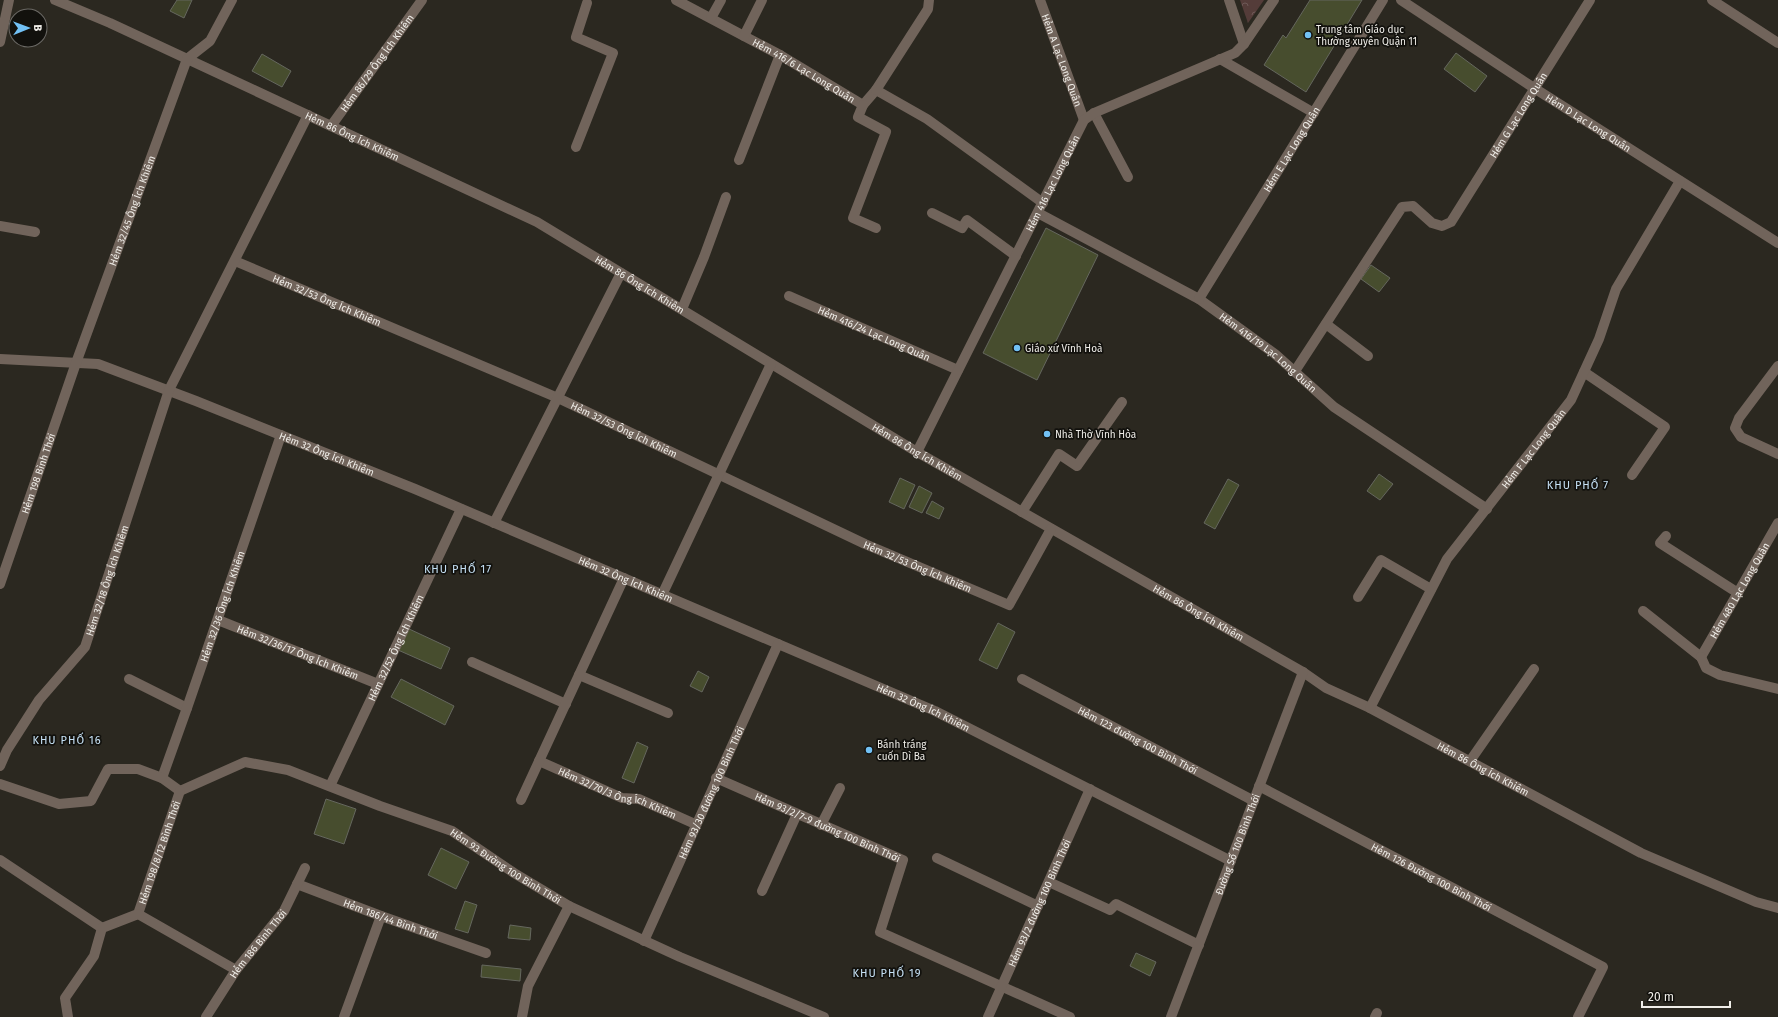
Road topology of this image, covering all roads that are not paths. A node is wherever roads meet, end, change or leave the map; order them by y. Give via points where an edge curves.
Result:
1 (9, 0) edge
2 (55, 0) edge
3 (232, 0) edge
4 (422, 0) edge
5 (676, 0) edge
6 (721, 0) edge
7 (762, 0) edge
8 (929, 0) edge
9 (1040, 0) edge
10 (1228, 0) edge
11 (1274, 0) edge
12 (1383, 0) edge
13 (1401, 0) edge
14 (1590, 0) edge
15 (1712, 0) edge
16 (585, 1) edge
17 (711, 18) junction
18 (744, 36) junction
19 (0, 42) edge
20 (1778, 43) edge
21 (1244, 44) junction
22 (780, 55) junction
23 (187, 59) junction
24 (1220, 59) junction
25 (1534, 88) junction
26 (876, 90) junction
27 (863, 105) junction
28 (1094, 113) junction
29 (1314, 113) junction
30 (308, 115) junction
31 (1084, 120) junction
32 (331, 126) junction
33 (576, 147) dead end
34 (739, 160) dead end
35 (1128, 177) dead end
36 (1680, 181) junction
37 (726, 197) dead end
38 (1043, 203) junction
39 (932, 213) dead end
40 (1038, 214) junction
41 (0, 226) edge
42 (876, 228) dead end
43 (35, 232) dead end
44 (1778, 243) edge
45 (1016, 256) junction
46 (235, 260) junction
47 (621, 273) junction
48 (789, 296) dead end
49 (1199, 299) junction
50 (682, 309) junction
51 (1326, 324) junction
52 (1368, 356) dead end
53 (0, 359) edge
54 (76, 362) junction
55 (771, 364) junction
56 (1778, 366) edge
57 (958, 370) junction
58 (1295, 371) junction
59 (1584, 372) junction
60 (169, 390) junction
61 (558, 398) junction
62 (1122, 402) dead end
63 (281, 435) junction
64 (917, 452) junction
65 (1778, 454) edge
66 (719, 475) junction
67 (1632, 475) dead end
68 (461, 509) junction
69 (1487, 509) junction
70 (1022, 512) junction
71 (494, 523) junction
72 (1778, 523) edge
73 (1051, 529) junction
74 (1666, 536) dead end
75 (624, 578) junction
76 (0, 584) edge
77 (1431, 590) junction
78 (1738, 593) junction
79 (662, 595) junction
80 (1358, 597) dead end
81 (1643, 611) dead end
82 (218, 620) junction
83 (778, 644) junction
84 (1701, 657) junction
85 (472, 662) dead end
86 (1534, 669) dead end
87 (1303, 672) junction
88 (579, 675) junction
89 (129, 679) dead end
90 (1022, 679) dead end
91 (378, 684) junction
92 (1778, 689) edge
93 (566, 704) junction
94 (187, 708) junction
95 (1370, 708) junction
96 (668, 713) dead end
97 (539, 761) junction
98 (1470, 761) junction
99 (0, 766) edge
100 (162, 778) junction
101 (716, 778) junction
102 (0, 784) edge
103 (330, 786) junction
104 (1259, 786) junction
105 (840, 788) dead end
106 (1090, 790) junction
107 (180, 791) junction
108 (520, 800) dead end
109 (1254, 800) junction
110 (797, 814) junction
111 (695, 824) junction
112 (821, 825) junction
113 (937, 858) dead end
114 (0, 860) edge
115 (1231, 861) junction
116 (305, 868) dead end
117 (1049, 882) junction
118 (297, 884) junction
119 (762, 891) dead end
120 (569, 906) junction
121 (1038, 906) junction
122 (1778, 908) edge
123 (138, 914) junction
124 (381, 916) junction
125 (102, 928) junction
126 (644, 941) junction
127 (1199, 945) junction
128 (486, 953) dead end
129 (236, 970) junction
130 (1001, 987) junction
131 (68, 1017) edge
132 (206, 1017) edge
133 (344, 1017) edge
134 (522, 1017) edge
135 (824, 1017) edge
136 (988, 1017) edge
137 (1070, 1017) edge
138 (1171, 1017) edge
139 (1578, 1017) edge

1 - 19 street
2 - 23 street, Hẻm 86 Ông Ích Khiêm
3 - 23 street via 210,40
4 - 32 street, Hẻm 86/29 Ông Ích Khiêm
5 - 17 street, Hẻm 416/6 Lạc Long Quân
6 - 17 street
7 - 18 street
8 - 26 street, Hẻm 416/6 Lạc Long Quân via 928,9
9 - 31 street, Hẻm A Lạc Long Quân
10 - 21 street
11 - 21 street, Hẻm 416 Lạc Long Quân
12 - 29 street, Hẻm E Lạc Long Quân
13 - 25 street, Hẻm D Lạc Long Quân
14 - 25 street, Hẻm G Lạc Long Quân
15 - 20 street
16 - 33 street via 576,37 613,53
17 - 18 street, Hẻm 416/6 Lạc Long Quân
18 - 22 street, Hẻm 416/6 Lạc Long Quân
21 - 24 street, Hẻm 416 Lạc Long Quân via 1235,53
22 - 27 street, Hẻm 416/6 Lạc Long Quân
22 - 34 street
23 - 30 street, Hẻm 86 Ông Ích Khiêm
23 - 54 street, Hẻm 32/45 Ông Ích Khiêm
24 - 28 street, Hẻm 416 Lạc Long Quân
24 - 29 street
25 - 36 street, Hẻm D Lạc Long Quân
25 - 51 street, Hẻm G Lạc Long Quân via 1451,222 1442,226 1432,223 1414,206 1402,207
26 - 27 street, Hẻm 416/6 Lạc Long Quân
26 - 38 street via 927,119
27 - 42 street via 858,117 886,132 852,218
28 - 31 street, Hẻm 416 Lạc Long Quân
28 - 35 street
29 - 49 street, Hẻm E Lạc Long Quân
30 - 32 street, Hẻm 86 Ông Ích Khiêm
30 - 46 street
31 - 38 street, Hẻm 416 Lạc Long Quân
32 - 47 street, Hẻm 86 Ông Ích Khiêm via 537,222
36 - 44 street, Hẻm D Lạc Long Quân
36 - 59 street, Hẻm F Lạc Long Quân via 1616,289
37 - 50 street
38 - 40 street, Hẻm 416 Lạc Long Quân
39 - 45 street via 962,228 967,220
40 - 45 street, Hẻm 416 Lạc Long Quân
40 - 49 street, Hẻm 416/19 Lạc Long Quân
41 - 43 street
45 - 57 street, Hẻm 416 Lạc Long Quân
46 - 60 street
46 - 61 street, Hẻm 32/53 Ông Ích Khiêm
47 - 50 street, Hẻm 86 Ông Ích Khiêm
47 - 61 street
48 - 57 street, Hẻm 416/24 Lạc Long Quân
49 - 58 street, Hẻm 416/19 Lạc Long Quân
50 - 55 street, Hẻm 86 Ông Ích Khiêm
51 - 52 street
51 - 58 street
53 - 54 street, Hẻm 32 Ông Ích Khiêm
54 - 60 street, Hẻm 32 Ông Ích Khiêm via 98,364
54 - 76 street, Hẻm 198 Bình Thới
55 - 64 street, Hẻm 86 Ông Ích Khiêm
55 - 66 street
56 - 65 street via 1738,418 1735,428 1741,437
57 - 64 street, Hẻm 416 Lạc Long Quân
58 - 69 street, Hẻm 416/19 Lạc Long Quân via 1334,407
59 - 67 street via 1665,427
59 - 69 street, Hẻm F Lạc Long Quân via 1572,400
60 - 63 street, Hẻm 32 Ông Ích Khiêm
60 - 99 street, Hẻm 32/18 Ông Ích Khiêm via 85,646 40,700 7,750
61 - 66 street, Hẻm 32/53 Ông Ích Khiêm
61 - 71 street
62 - 70 street via 1077,466 1059,454
63 - 68 street, Hẻm 32 Ông Ích Khiêm
63 - 82 street, Hẻm 32/36 Ông Ích Khiêm
64 - 70 street, Hẻm 86 Ông Ích Khiêm
66 - 73 street, Hẻm 32/53 Ông Ích Khiêm via 866,544 1010,606
66 - 79 street
68 - 71 street, Hẻm 32 Ông Ích Khiêm
68 - 91 street, Hẻm 32/52 Ông Ích Khiêm
69 - 77 street, Hẻm F Lạc Long Quân via 1447,560
70 - 73 street, Hẻm 86 Ông Ích Khiêm
71 - 75 street, Hẻm 32 Ông Ích Khiêm
72 - 78 street, Hẻm 480 Lạc Long Quân
73 - 87 street, Hẻm 86 Ông Ích Khiêm
74 - 78 street via 1660,543
75 - 79 street, Hẻm 32 Ông Ích Khiêm
75 - 88 street
77 - 80 street via 1381,560
77 - 95 street, Hẻm F Lạc Long Quân
78 - 84 street, Hẻm 480 Lạc Long Quân
79 - 83 street, Hẻm 32 Ông Ích Khiêm
81 - 84 street
82 - 91 street, Hẻm 32/36/17 Ông Ích Khiêm
82 - 94 street, Hẻm 32/36 Ông Ích Khiêm
83 - 101 street, Hẻm 93/30 đường 100 Bình Thới
83 - 106 street, Hẻm 32 Ông Ích Khiêm via 935,711
84 - 92 street via 1706,668 1720,675
85 - 93 street
86 - 98 street
87 - 95 street, Hẻm 86 Ông Ích Khiêm via 1326,688
87 - 104 street, Đường Số 100 Bình Thới
88 - 93 street
88 - 96 street
89 - 94 street
90 - 109 street, Hẻm 123 đường 100 Bình Thới
91 - 103 street, Hẻm 32/52 Ông Ích Khiêm
93 - 97 street
94 - 100 street, Hẻm 32/36 Ông Ích Khiêm
95 - 98 street, Hẻm 86 Ông Ích Khiêm
97 - 108 street
97 - 111 street, Hẻm 32/70/3 Ông Ích Khiêm via 622,798 639,799
98 - 122 street, Hẻm 86 Ông Ích Khiêm via 1641,853 1756,902
100 - 102 street via 138,769 108,769 91,801 59,804
100 - 107 street
101 - 110 street, Hẻm 93/2/7-9 đường 100 Bình Thới
101 - 111 street, Hẻm 93/30 đường 100 Bình Thới
103 - 107 street, Hẻm 93 Đường 100 Bình Thới via 288,770 245,762
103 - 120 street, Hẻm 93 Đường 100 Bình Thới via 452,831
104 - 109 street, Đường Số 100 Bình Thới
104 - 139 street, Hẻm 126 Đường 100 Bình Thới via 1603,967
105 - 112 street
106 - 115 street, Hẻm 32 Ông Ích Khiêm
106 - 117 street, Hẻm 93/2 đường 100 Bình Thới
107 - 123 street, Hẻm 198/8/12 Bình Thới
109 - 115 street, Đường Số 100 Bình Thới
110 - 112 street, Hẻm 93/2/7-9 đường 100 Bình Thới
110 - 119 street
111 - 126 street, Hẻm 93/30 đường 100 Bình Thới
112 - 130 street, Hẻm 93/2/7-9 đường 100 Bình Thới via 903,860 880,932
113 - 121 street
114 - 125 street
115 - 127 street, Đường Số 100 Bình Thới
116 - 118 street, Hẻm 186 Bình Thới
117 - 121 street, Hẻm 93/2 đường 100 Bình Thới
117 - 127 street via 1110,910 1116,904
118 - 124 street, Hẻm 186/44 Bình Thới
118 - 129 street, Hẻm 186 Bình Thới via 284,911
120 - 126 street, Hẻm 93 Đường 100 Bình Thới
120 - 134 street via 528,986
121 - 130 street, Hẻm 93/2 đường 100 Bình Thới
123 - 125 street
123 - 129 street
124 - 128 street, Hẻm 186/44 Bình Thới
124 - 133 street
125 - 131 street via 94,956 65,998
126 - 135 street, Hẻm 93 Đường 100 Bình Thới
127 - 138 street, Đường Số 100 Bình Thới
129 - 132 street, Hẻm 186 Bình Thới
130 - 136 street, Hẻm 93/2 đường 100 Bình Thới
130 - 137 street

